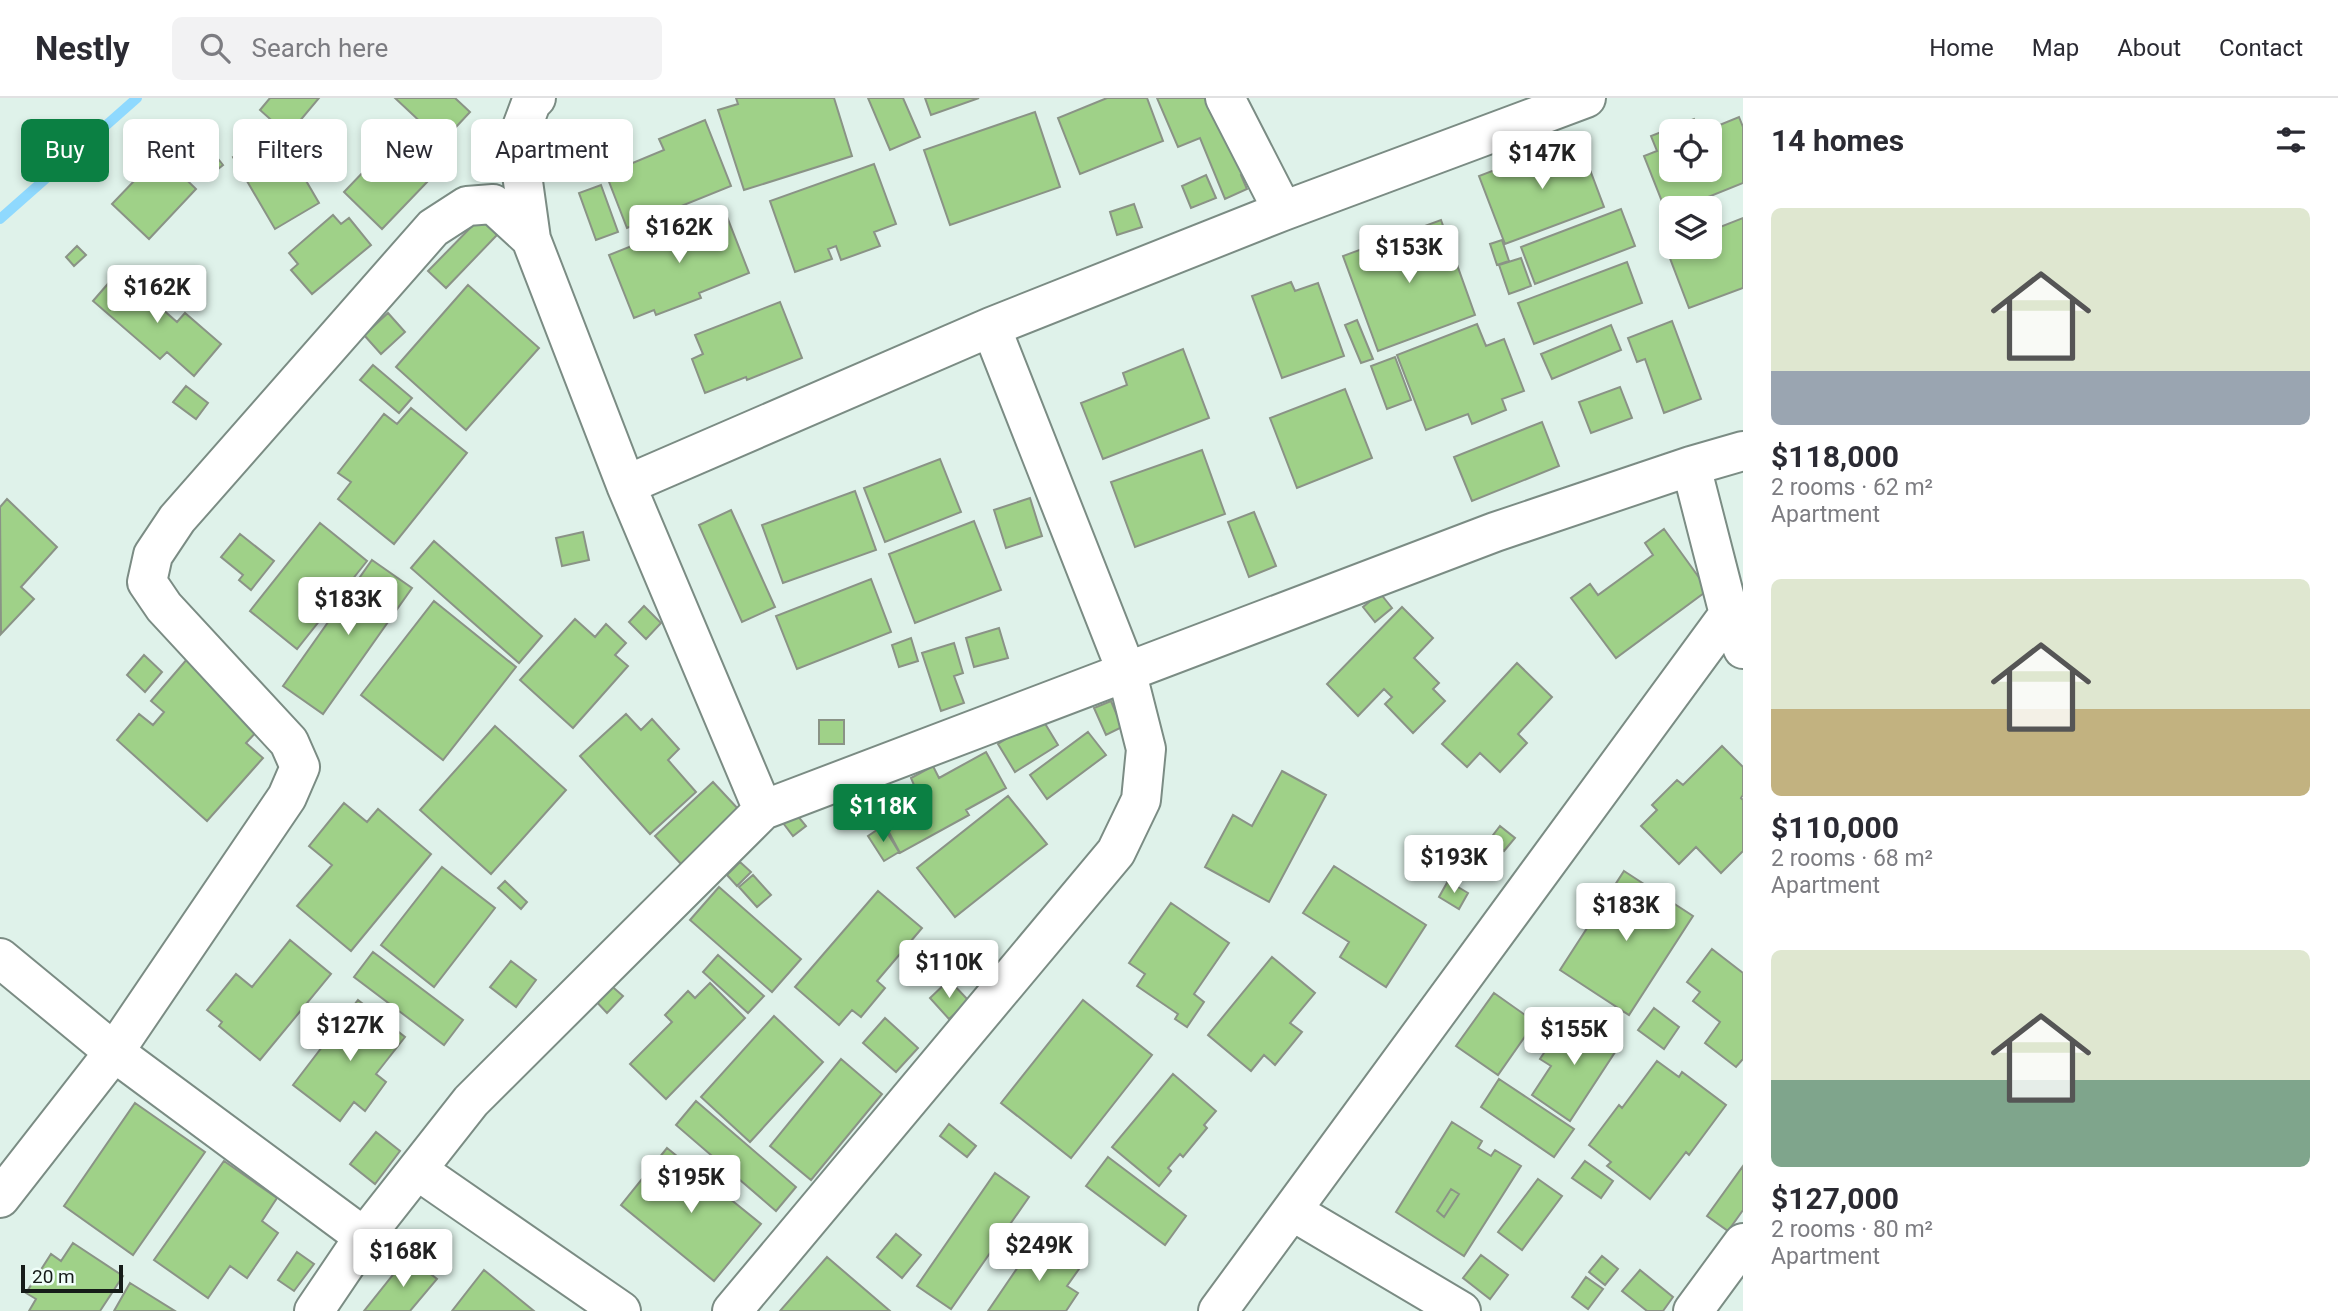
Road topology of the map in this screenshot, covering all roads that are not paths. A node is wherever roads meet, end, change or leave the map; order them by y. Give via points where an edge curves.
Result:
1 (536, 98) edge
2 (1225, 98) edge
3 (1586, 98) edge
4 (1283, 211) junction
5 (531, 239) junction
6 (991, 327) junction
7 (1743, 451) edge
8 (1691, 466) junction
9 (626, 485) junction
10 (1729, 614) junction
11 (1743, 649) edge
12 (1126, 670) junction
13 (763, 810) junction
14 (0, 958) edge
15 (114, 1052) junction
16 (417, 1170) junction
17 (0, 1198) edge
18 (1292, 1211) junction
19 (364, 1237) junction
20 (1743, 1243) edge
21 (314, 1311) edge
22 (621, 1311) edge
23 (732, 1311) edge
24 (1218, 1311) edge
25 (1461, 1311) edge
26 (1693, 1311) edge

1 - 5 street via 522,127 520,160
2 - 4 street
3 - 4 street
4 - 6 street
5 - 9 street
5 - 15 street via 493,204 467,206 433,228 177,519 153,555 147,582 164,607 289,742 300,767 287,797
6 - 9 street
6 - 12 street
7 - 8 street
8 - 10 street
8 - 12 street via 1495,532
9 - 13 street
10 - 11 street
10 - 18 street
12 - 13 street
12 - 23 street via 1146,749 1142,800 1115,852
13 - 16 street via 471,1101
14 - 15 street
15 - 17 street
15 - 19 street
16 - 19 street
16 - 22 street
18 - 24 street
18 - 25 street
19 - 21 street
20 - 26 street

